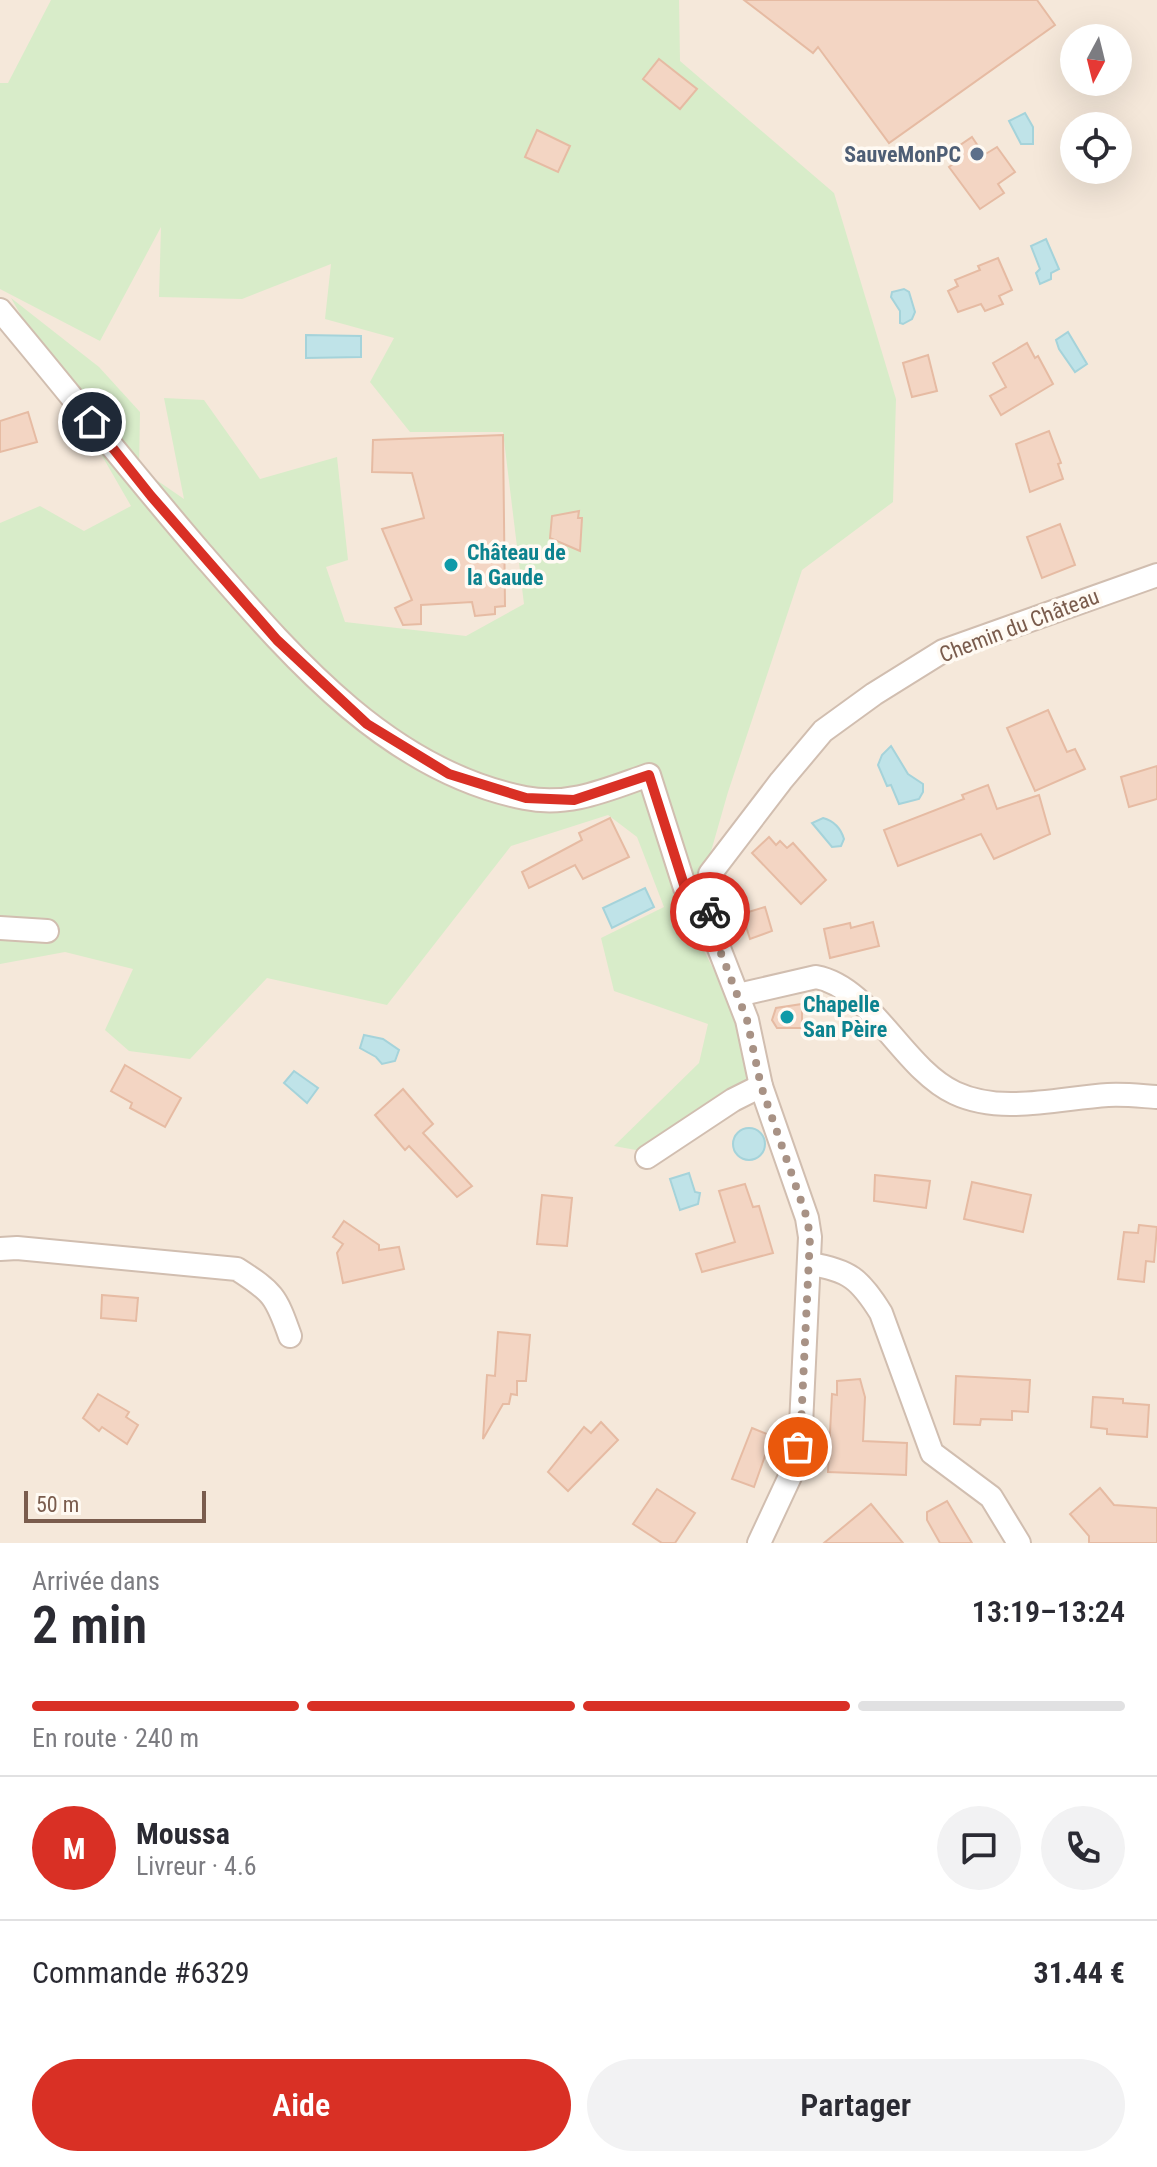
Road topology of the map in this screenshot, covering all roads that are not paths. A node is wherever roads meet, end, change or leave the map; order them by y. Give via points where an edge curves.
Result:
1 (0, 310) edge
2 (1157, 575) edge
3 (707, 903) junction
4 (0, 928) edge
5 (47, 931) dead end
6 (738, 995) junction
7 (761, 1086) junction
8 (1157, 1097) edge
9 (647, 1157) dead end
10 (0, 1249) edge
11 (810, 1264) junction
12 (290, 1336) dead end
13 (759, 1543) edge
14 (1019, 1543) edge

1 - 3 street, Chemin du Château via 277,640 367,724 449,774 526,798 574,800 649,775 685,888
2 - 3 street, Chemin du Château via 943,651 849,712 823,731 710,874
3 - 6 street, Chemin du Château
4 - 5 street
6 - 7 street, Chemin du Château
6 - 8 street via 816,977 828,979 853,996 935,1081 977,1100
7 - 9 street
7 - 11 street, Chemin du Château via 807,1218
10 - 12 street via 237,1269 279,1304
11 - 13 street, Chemin du Château via 794,1468
11 - 14 street via 853,1275 869,1292 932,1453 991,1497

